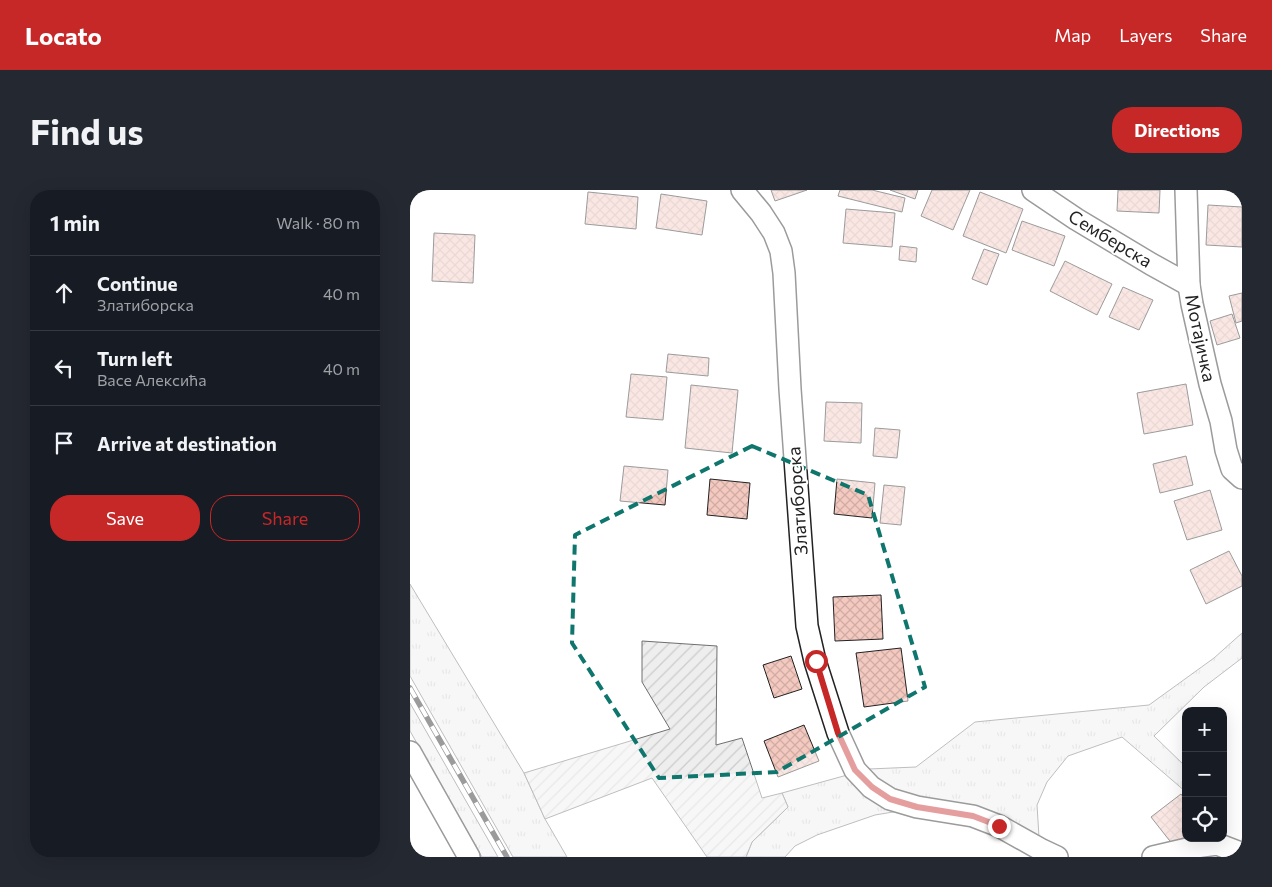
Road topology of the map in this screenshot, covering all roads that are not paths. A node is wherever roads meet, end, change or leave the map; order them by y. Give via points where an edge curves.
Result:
1 (742, 190) edge
2 (1033, 190) edge
3 (1186, 190) edge
4 (1189, 286) junction
5 (1242, 478) edge
6 (410, 752) edge
7 (1242, 855) edge
8 (469, 857) edge
9 (1057, 857) edge
10 (1153, 857) edge

1 - 9 street, Златиборска via 774,233 781,251 807,626 838,733 855,770 890,799 973,816
2 - 4 street, Семберска via 1076,220
3 - 4 street, Мотајичка
4 - 5 street, Мотајичка via 1226,450 1232,469
6 - 8 street
7 - 10 street via 1217,844

